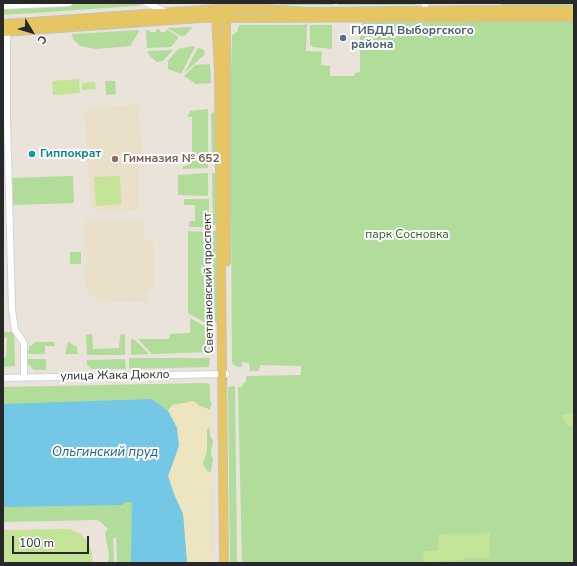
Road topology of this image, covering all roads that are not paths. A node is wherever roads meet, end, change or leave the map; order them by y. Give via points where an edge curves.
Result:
1 (69, 3) edge
2 (147, 3) edge
3 (3, 6) edge
4 (216, 6) edge
5 (226, 6) edge
6 (271, 6) edge
7 (425, 7) edge
8 (478, 10) edge
9 (574, 10) edge
10 (166, 12) junction
11 (574, 17) edge
12 (217, 18) junction
13 (226, 18) junction
14 (3, 24) edge
15 (6, 35) edge
16 (224, 374) junction
17 (24, 377) junction
18 (3, 378) edge
19 (224, 563) edge
20 (229, 563) edge

1 - 3 street
2 - 10 street
4 - 5 main road
4 - 10 main road
4 - 12 main road, Светлановский проспект
5 - 6 main road
5 - 13 main road, Светлановский проспект
6 - 7 main road via 308,12
7 - 8 main road
8 - 9 main road
8 - 11 main road
8 - 13 main road
10 - 14 main road
12 - 13 main road
12 - 15 main road
12 - 16 main road, Светлановский проспект
13 - 16 main road, Светлановский проспект
15 - 17 street via 12,309 15,330 24,343
16 - 17 street, улица Жака Дюкло
16 - 19 main road, Светлановский проспект
16 - 20 main road, Светлановский проспект
17 - 18 street, улица Жака Дюкло

